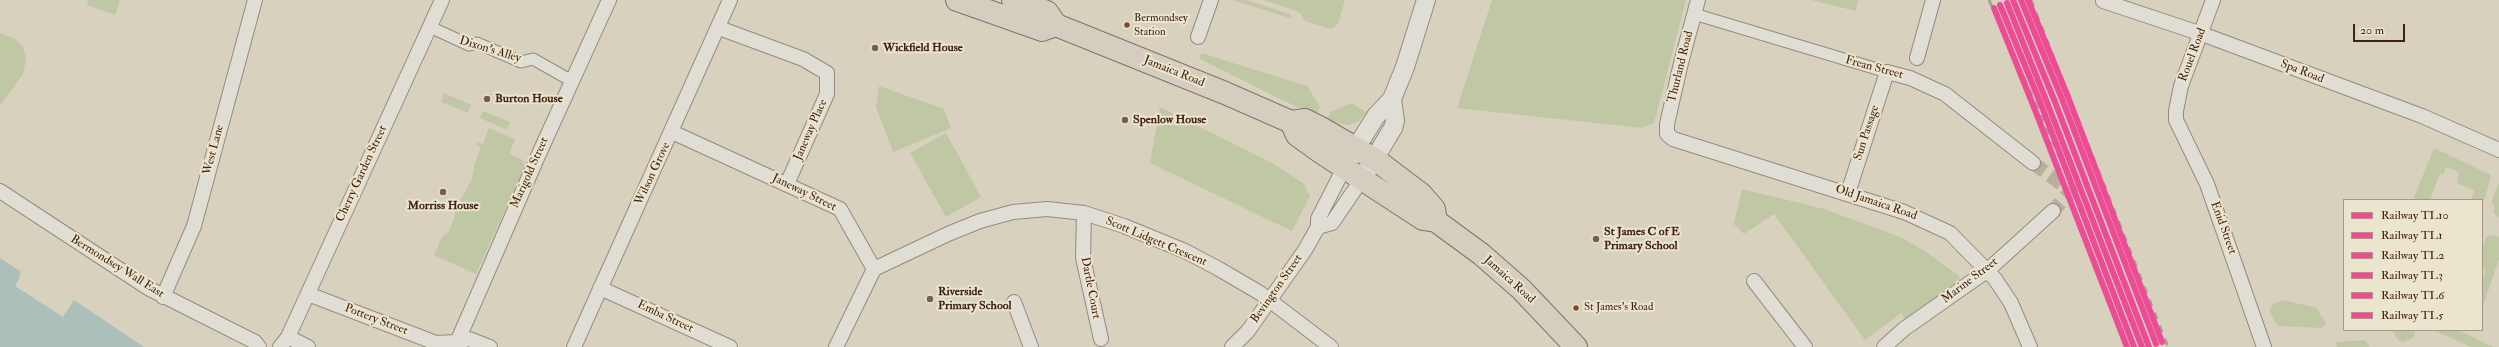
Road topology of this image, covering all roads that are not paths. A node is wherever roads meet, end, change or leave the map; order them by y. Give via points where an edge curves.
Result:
1 (255, 0) edge
2 (442, 0) edge
3 (609, 0) edge
4 (730, 0) edge
5 (958, 0) edge
6 (1211, 0) edge
7 (1426, 0) edge
8 (1698, 0) edge
9 (1933, 0) edge
10 (2213, 0) edge
11 (1018, 1) edge
12 (2103, 1) edge
13 (1694, 14) junction
14 (1056, 25) junction
15 (430, 27) junction
16 (719, 28) junction
17 (2202, 34) junction
18 (1198, 37) dead end
19 (1914, 68) junction
20 (1886, 72) junction
21 (572, 81) junction
22 (1392, 99) junction
23 (2176, 111) joint
24 (1291, 122) junction
25 (672, 132) junction
26 (1667, 134) joint
27 (1356, 147) junction
28 (2499, 150) edge
29 (1376, 160) junction
30 (2033, 163) tunnel mouth
31 (1353, 174) junction
32 (788, 184) junction
33 (0, 191) edge
34 (1848, 193) junction
35 (2053, 211) tunnel mouth
36 (1084, 213) junction
37 (1436, 221) junction
38 (1318, 227) junction
39 (874, 269) junction
40 (1988, 270) junction
41 (1754, 281) dead end
42 (600, 288) junction
43 (308, 294) junction
44 (163, 296) junction
45 (1270, 301) junction
46 (1014, 302) dead end
47 (1101, 339) dead end
48 (284, 342) edge
49 (456, 344) edge
50 (259, 347) edge
51 (308, 347) edge
52 (490, 347) edge
53 (574, 347) edge
54 (730, 347) edge
55 (836, 347) edge
56 (1031, 347) edge
57 (1232, 347) edge
58 (1331, 347) edge
59 (1576, 347) edge
60 (1805, 347) edge
61 (1884, 347) edge
62 (2030, 347) edge
63 (2264, 347) edge

1 - 44 street, West Lane via 194,226
2 - 15 street, Cherry Garden Street
3 - 21 street, Marigold Street
4 - 16 street, Wilson Grove
5 - 14 main road via 1042,30
6 - 18 street
7 - 22 street
8 - 13 street, Thurland Road
9 - 19 street
10 - 17 street, Rouel Road
11 - 14 main road, Jamaica Road via 1047,12
12 - 17 street, Spa Road
13 - 20 street, Frean Street
13 - 26 street, Thurland Road via 1668,117
14 - 24 main road, Jamaica Road
15 - 21 street, Dixon's Alley via 469,45 477,43 521,62 533,59
15 - 43 street, Cherry Garden Street
16 - 25 street, Wilson Grove
16 - 32 street, Janeway Place via 802,59 827,73 827,94
17 - 23 street, Rouel Road via 2181,86
17 - 28 street, Spa Road via 2422,116
19 - 20 street, Frean Street
19 - 30 street, Frean Street
20 - 34 street, Sun Passage
21 - 49 street, Marigold Street
22 - 27 street via 1376,116
22 - 29 street via 1395,121 1389,138
23 - 63 street, Enid Street via 2176,120 2207,184
24 - 27 main road, Jamaica Road via 1307,121
24 - 31 main road, Jamaica Road via 1297,135
25 - 32 street, Janeway Street
25 - 42 street, Wilson Grove
26 - 34 street, Old Jamaica Road via 1673,139
27 - 29 main road, Jamaica Road
27 - 31 street
29 - 31 street
29 - 37 main road, Jamaica Road via 1421,194 1434,209
31 - 37 main road, Jamaica Road via 1423,219
31 - 38 street, Bevington Street via 1318,218
31 - 38 street via 1332,223
32 - 39 street, Janeway Street via 840,209
33 - 44 street, Bermondsey Wall East
34 - 40 street, Old Jamaica Road via 1927,220 1950,233
35 - 40 street, Marine Street
36 - 39 street, Scott Lidgett Crescent via 1047,208 1013,212 980,221 948,234
36 - 45 street, Scott Lidgett Crescent via 1185,251
36 - 47 street, Dartle Court via 1083,258
37 - 59 main road, Jamaica Road via 1504,274
38 - 45 street, Bevington Street
39 - 55 street
40 - 61 street, Marine Street via 1904,329
40 - 62 street, Old Jamaica Road via 2011,303
41 - 60 street
42 - 53 street, Wilson Grove
42 - 54 street, Emba Street
43 - 48 street, Cherry Garden Street
43 - 49 street, Pottery Street via 436,343
44 - 50 street, Bermondsey Wall East via 255,342
45 - 57 street, Bevington Street
45 - 58 street, Scott Lidgett Crescent
46 - 56 street
48 - 51 street
49 - 52 street, Pottery Street via 470,339

